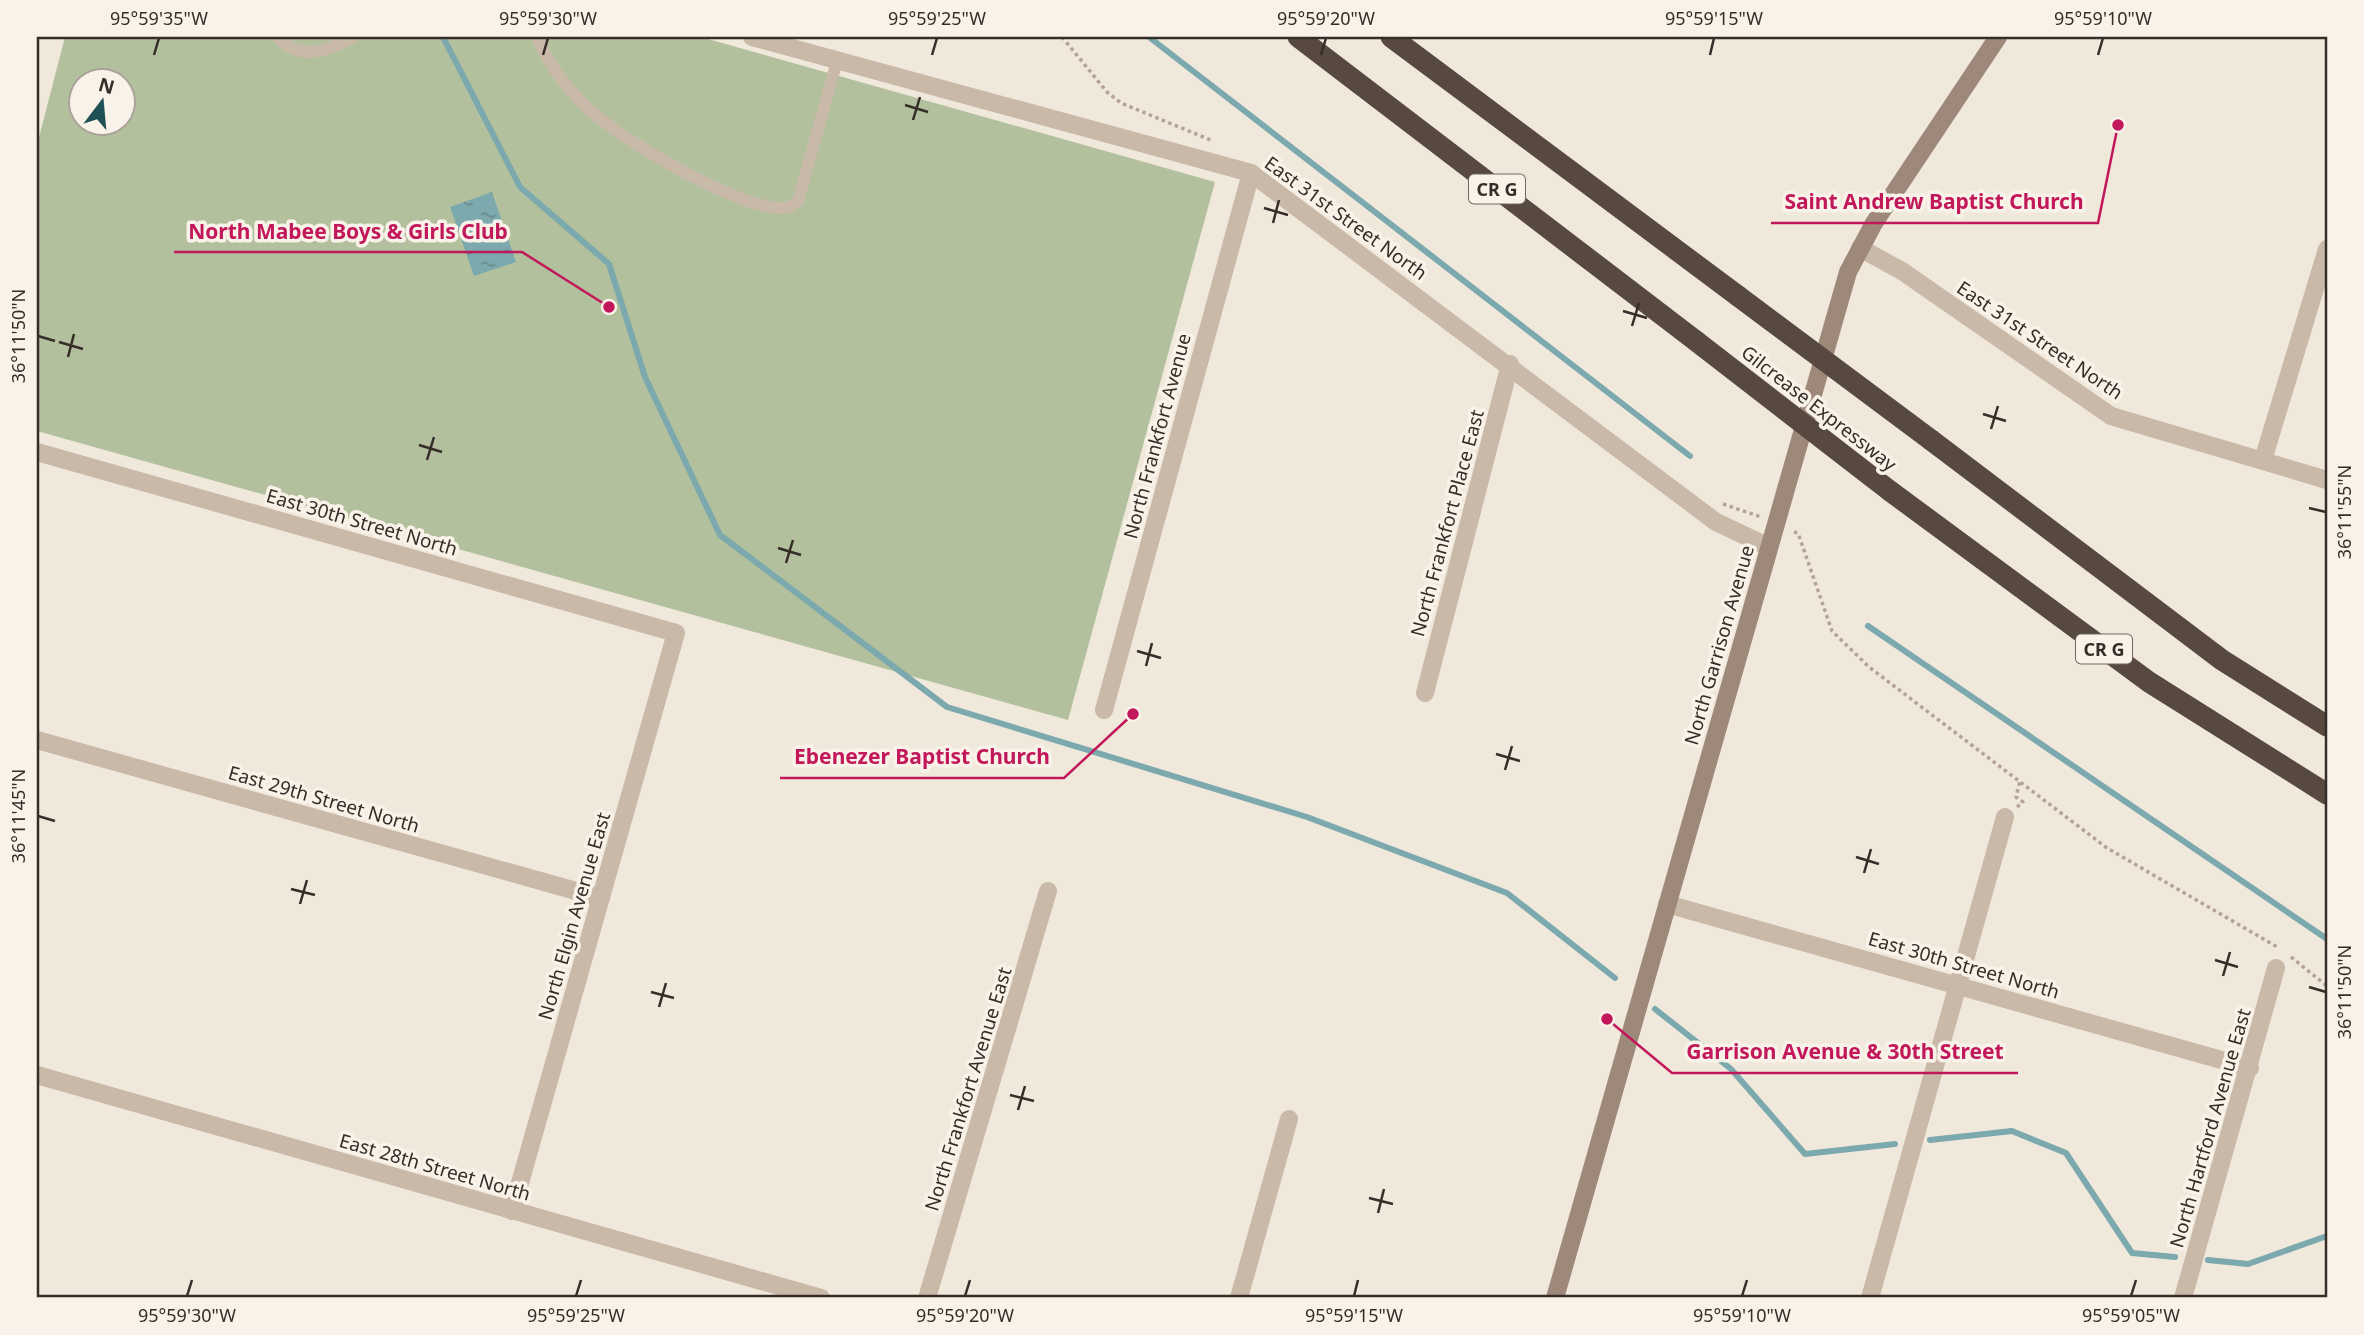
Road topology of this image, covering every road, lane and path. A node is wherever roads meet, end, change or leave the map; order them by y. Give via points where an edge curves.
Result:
1 (278, 37) edge
2 (353, 37) edge
3 (537, 37) edge
4 (752, 37) edge
5 (1298, 37) edge
6 (1393, 37) edge
7 (1998, 37) edge
8 (837, 61) junction
9 (1251, 173) junction
10 (1860, 248) junction
11 (2327, 249) edge
12 (1510, 364) junction
13 (37, 452) edge
14 (2263, 460) junction
15 (2327, 480) edge
16 (1769, 547) junction
17 (676, 633) joint
18 (1425, 693) dead end
19 (1104, 710) dead end
20 (2327, 726) edge
21 (37, 740) edge
22 (2327, 794) edge
23 (2005, 817) dead end
24 (1048, 891) dead end
25 (601, 898) junction
26 (1667, 904) junction
27 (2276, 968) dead end
28 (1960, 986) junction
29 (2250, 1068) junction
30 (37, 1075) edge
31 (1289, 1119) dead end
32 (512, 1211) junction
33 (821, 1298) edge
34 (927, 1298) edge
35 (1239, 1298) edge
36 (1555, 1298) edge
37 (1870, 1298) edge
38 (2183, 1298) edge

1 - 2 lane via 304,52 334,48
3 - 8 lane via 563,81 598,117 708,184 775,208 788,208 798,201
4 - 8 street, East 31st Street North
5 - 22 highway, Gilcrease Expressway / CR G, bridge via 1890,491 2149,682
6 - 20 highway, Gilcrease Expressway, bridge via 2222,660
7 - 10 street, North Garrison Avenue
8 - 9 street, East 31st Street North
9 - 12 street, East 31st Street North
9 - 19 street, North Frankfort Avenue
10 - 14 street, East 31st Street North via 1902,271 2110,416
10 - 16 street, North Garrison Avenue via 1839,299
11 - 14 street
12 - 16 street, East 31st Street North via 1716,522
12 - 18 street, North Frankfort Place East
13 - 17 street, East 30th Street North
14 - 15 street, East 31st Street North
16 - 26 street, North Garrison Avenue
17 - 25 street, North Elgin Avenue East
21 - 25 street, East 29th Street North
23 - 28 street
24 - 34 street, North Frankfort Avenue East
25 - 32 street, North Elgin Avenue East
26 - 28 street, East 30th Street North
26 - 36 street, North Garrison Avenue
27 - 29 street, North Hartford Avenue East
28 - 29 street, East 30th Street North
28 - 37 street
29 - 38 street, North Hartford Avenue East
30 - 32 street, East 28th Street North
31 - 35 street
32 - 33 street, East 28th Street North

